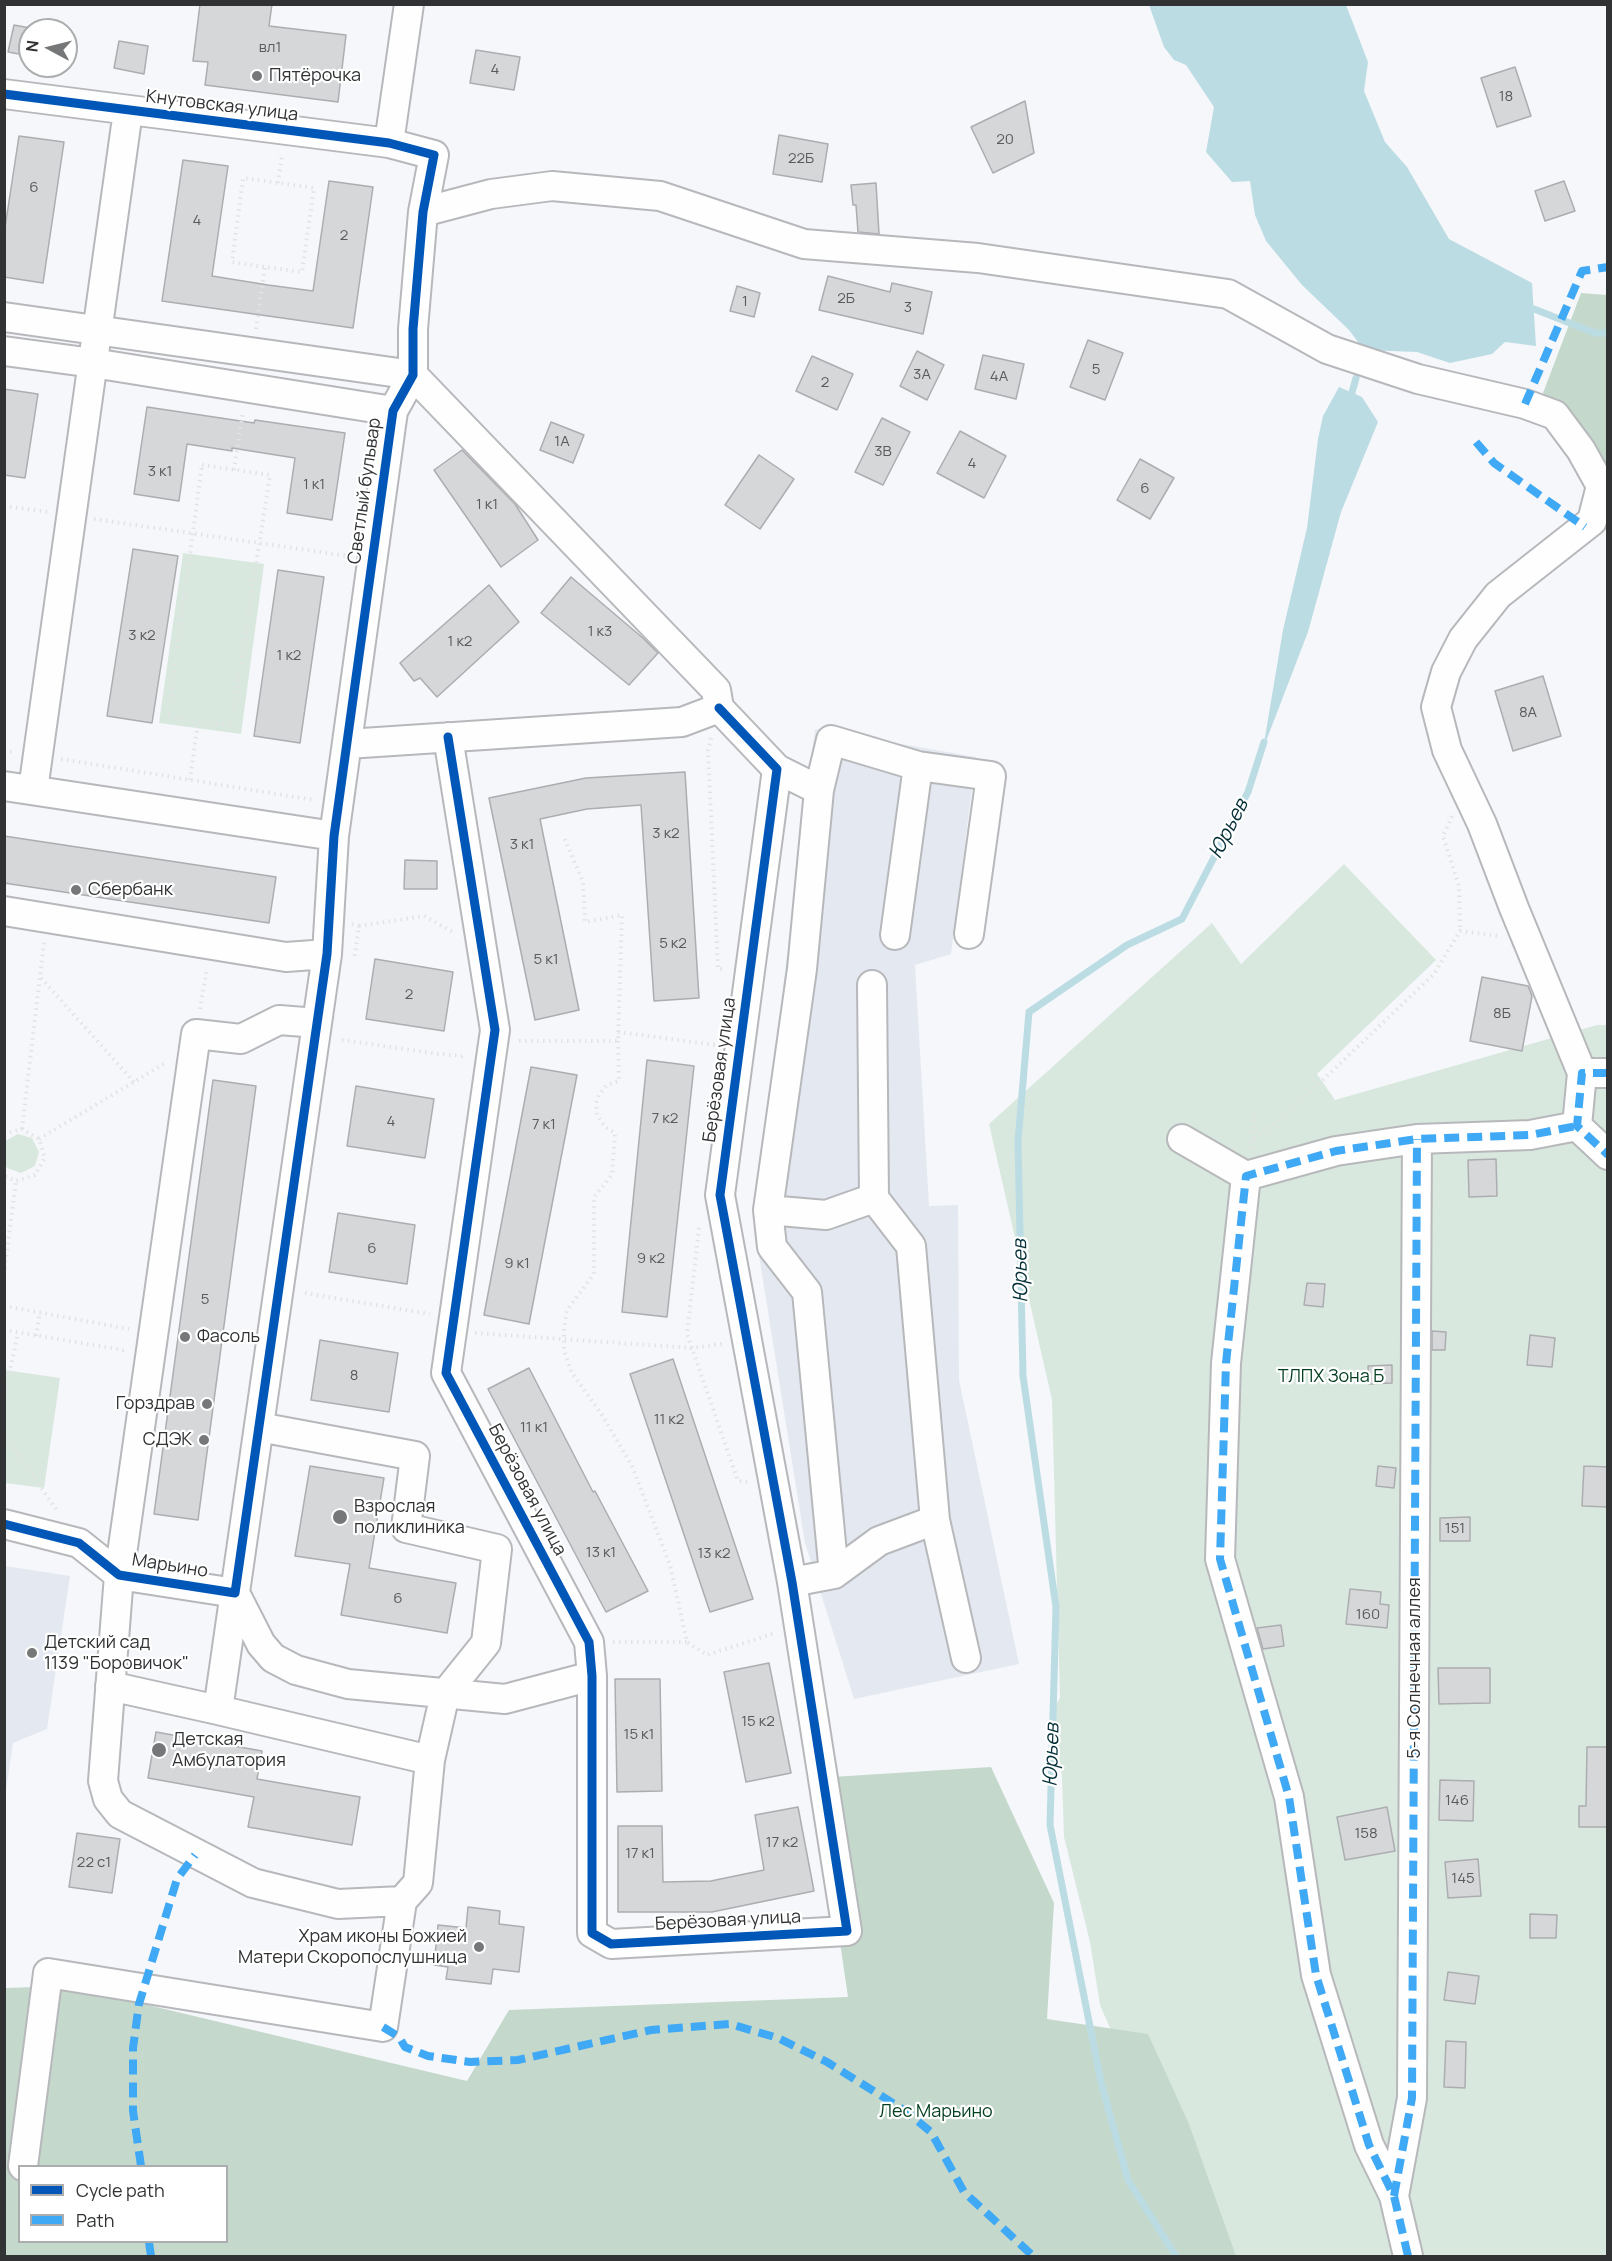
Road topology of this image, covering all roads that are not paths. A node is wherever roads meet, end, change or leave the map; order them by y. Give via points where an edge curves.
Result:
1 (409, 4) edge
2 (4, 94) edge
3 (129, 111) junction
4 (389, 143) junction
5 (434, 155) joint
6 (423, 212) junction
7 (4, 317) edge
8 (97, 331) junction
9 (4, 351) edge
10 (93, 363) junction
11 (413, 375) junction
12 (393, 411) junction
13 (1604, 490) edge
14 (719, 708) junction
15 (448, 737) junction
16 (347, 744) junction
17 (918, 766) junction
18 (777, 769) junction
19 (4, 786) edge
20 (33, 790) junction
21 (819, 790) junction
22 (334, 836) junction
23 (4, 911) edge
24 (969, 934) dead end
25 (895, 935) dead end
26 (327, 954) junction
27 (872, 985) dead end
28 (330, 1026) junction
29 (1595, 1073) edge
30 (1577, 1126) junction
31 (1182, 1139) dead end
32 (1417, 1140) junction
33 (1608, 1155) edge
34 (1246, 1176) junction
35 (874, 1198) junction
36 (768, 1210) junction
37 (259, 1427) junction
38 (935, 1520) junction
39 (4, 1524) edge
40 (834, 1574) junction
41 (119, 1575) junction
42 (792, 1582) junction
43 (235, 1593) junction
44 (966, 1658) dead end
45 (592, 1676) junction
46 (110, 1686) junction
47 (445, 1694) junction
48 (218, 1710) junction
49 (430, 1760) junction
50 (402, 1901) junction
51 (23, 2165) edge
52 (1394, 2196) junction
53 (1408, 2256) edge

1 - 4 street
2 - 3 street, Кнутовская улица
3 - 4 street, Кнутовская улица
3 - 8 street
4 - 5 street, Кнутовская улица
5 - 6 street, Светлый бульвар
6 - 11 street, Светлый бульвар
6 - 13 street via 491,194 552,186 660,196 804,244 978,258 1228,294 1327,349 1418,379 1525,404 1555,415
7 - 8 street
8 - 10 street
8 - 11 street
9 - 10 street, Светлый бульвар
10 - 12 street, Светлый бульвар
10 - 20 street
11 - 12 street, Светлый бульвар
11 - 14 street via 716,690
12 - 16 street, Светлый бульвар
13 - 29 street via 1592,521 1498,596 1463,639 1446,672 1436,707 1447,750 1527,939
14 - 15 street via 682,722
14 - 18 street
15 - 16 street
15 - 45 street, Берёзовая улица via 495,1030 446,1373 589,1642
16 - 22 street, Светлый бульвар
17 - 21 street via 831,740
17 - 24 street via 991,776
17 - 25 street
18 - 21 street
18 - 42 street, Берёзовая улица via 720,1195
19 - 20 street
20 - 22 street
21 - 36 street via 802,969
22 - 26 street, Светлый бульвар
23 - 26 street via 286,957
26 - 28 street, Светлый бульвар
27 - 35 street
28 - 37 street, Светлый бульвар
28 - 41 street via 279,1020 241,1039 196,1039
29 - 30 street
30 - 32 street via 1530,1135
30 - 33 street
31 - 34 street
32 - 34 street via 1336,1151
32 - 52 street, 5-я Солнечная аллея via 1412,2098
34 - 52 street via 1226,1363 1220,1559 1289,1797 1316,1975 1369,2145
35 - 36 street via 826,1215
35 - 38 street via 911,1246
36 - 40 street via 772,1247 807,1292
37 - 43 street, Светлый бульвар
37 - 47 street via 415,1456 406,1528 497,1549 486,1643
38 - 40 street via 879,1541
38 - 44 street
39 - 41 street, Марьино via 79,1543
40 - 42 street
41 - 43 street, Марьино
41 - 46 street
42 - 45 street, Берёзовая улица via 847,1930 611,1944 592,1933
43 - 47 street via 261,1644 273,1658 288,1666 348,1684
43 - 48 street, Светлый бульвар
45 - 47 street via 505,1699
46 - 48 street
46 - 50 street via 103,1781 108,1799 120,1814 253,1883 338,1904
47 - 49 street
48 - 49 street
49 - 50 street via 418,1883
50 - 51 street via 383,2027 48,1973
52 - 53 street

